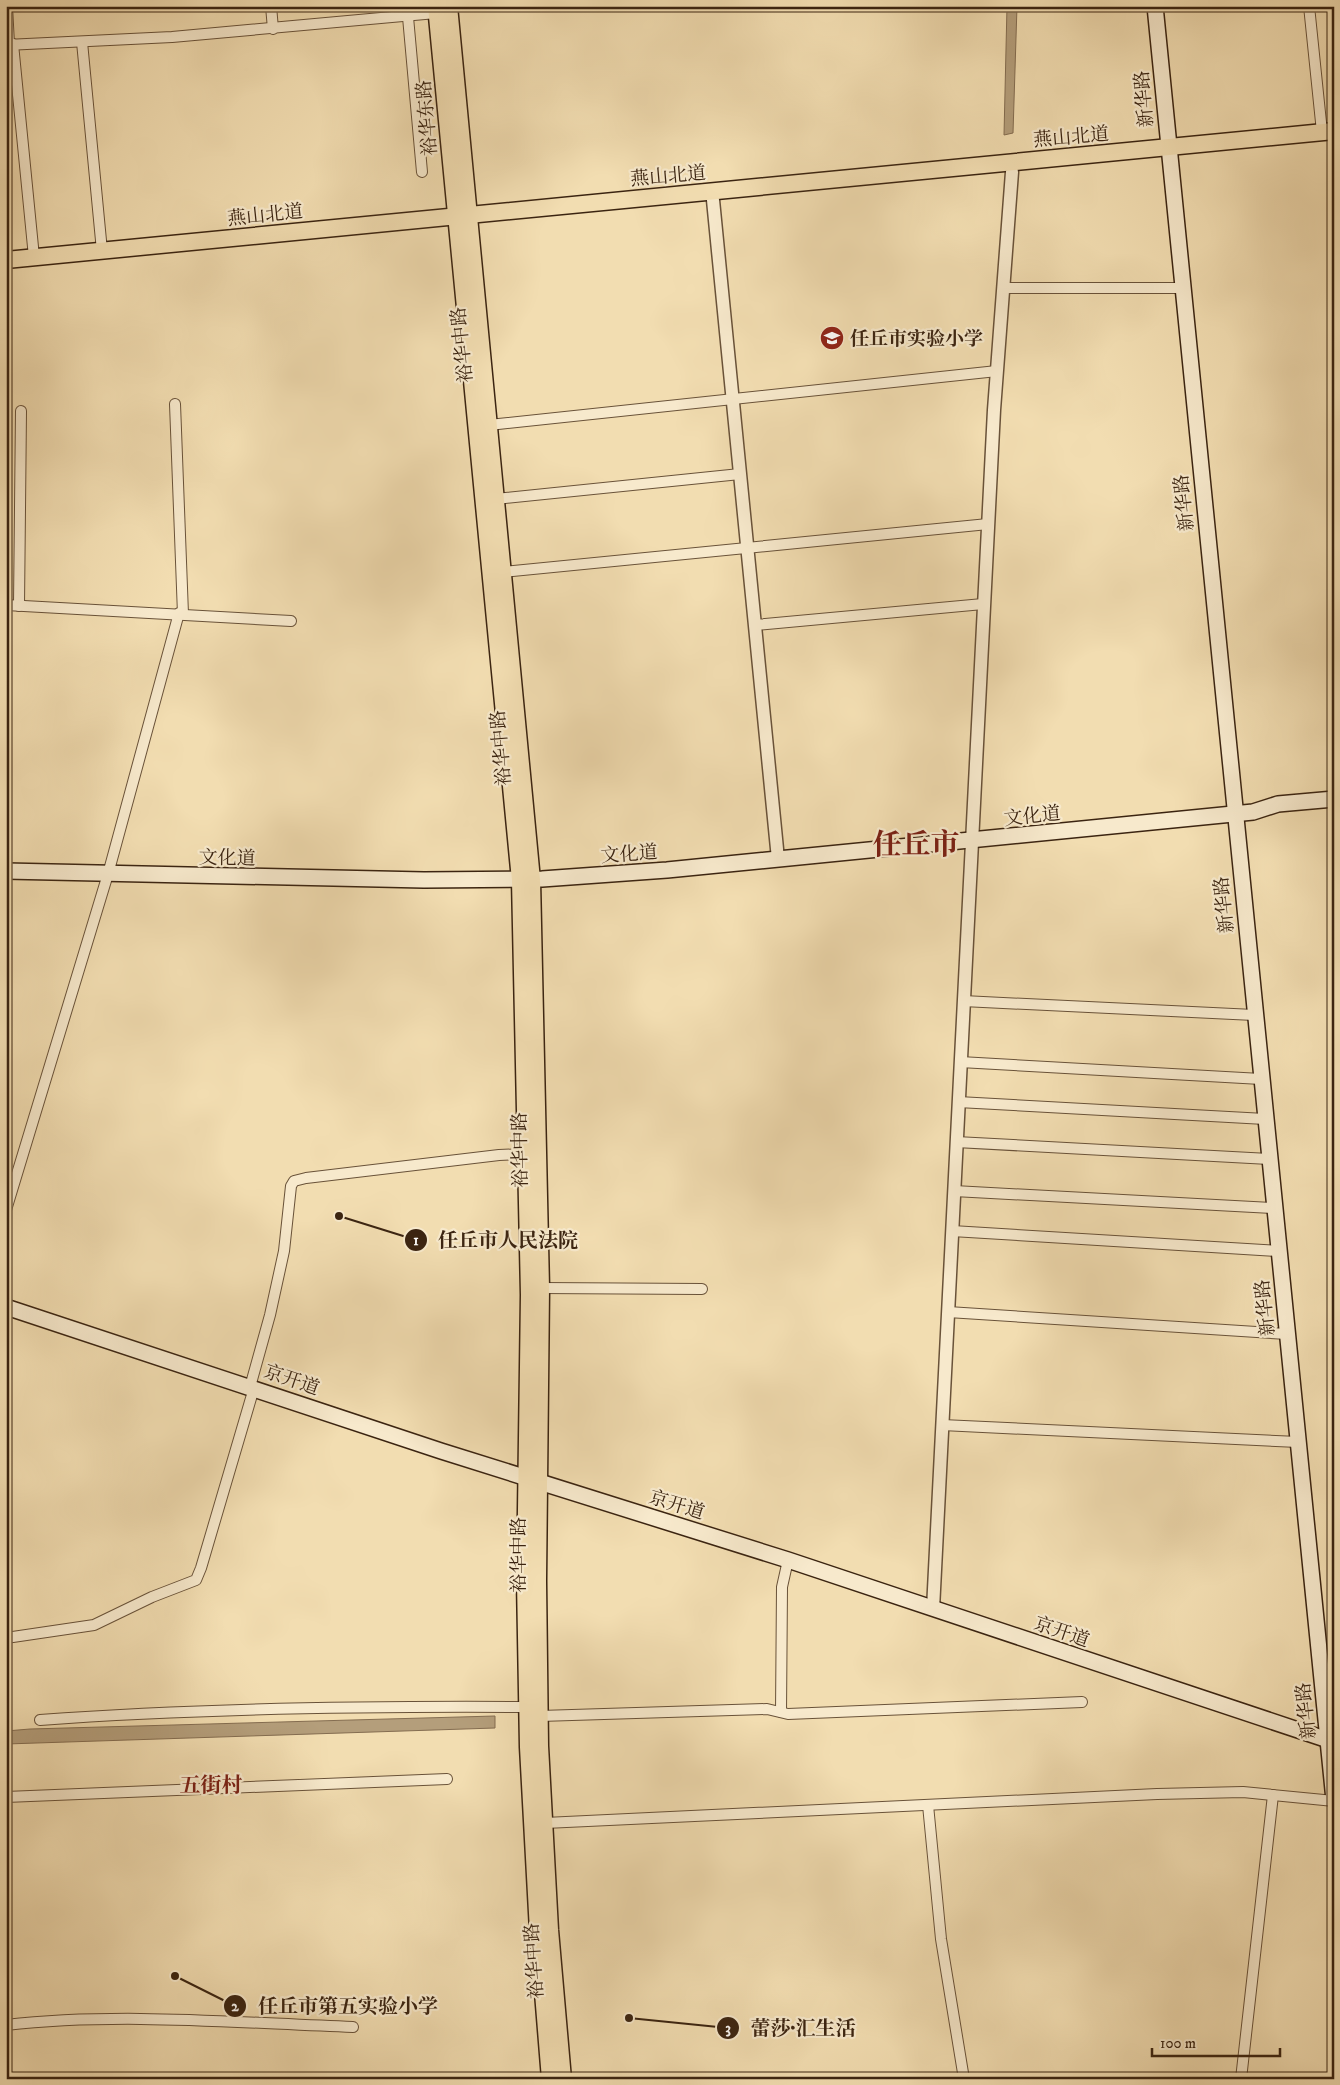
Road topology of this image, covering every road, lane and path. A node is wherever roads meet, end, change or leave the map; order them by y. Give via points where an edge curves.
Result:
1 (7, 6) edge
2 (271, 6) edge
3 (1154, 6) edge
4 (1309, 6) edge
5 (440, 8) edge
6 (407, 11) edge
7 (273, 29) junction
8 (82, 42) junction
9 (9, 44) edge
10 (1330, 135) edge
11 (1168, 152) junction
12 (422, 172) dead end
13 (1012, 172) junction
14 (713, 200) junction
15 (463, 219) junction
16 (102, 251) junction
17 (34, 257) junction
18 (6, 260) edge
19 (6, 270) edge
20 (1004, 288) junction
21 (1182, 288) junction
22 (997, 371) junction
23 (733, 399) junction
24 (175, 404) dead end
25 (21, 411) dead end
26 (489, 425) junction
27 (740, 474) junction
28 (496, 499) junction
29 (988, 524) junction
30 (747, 548) junction
31 (504, 572) junction
32 (984, 604) junction
33 (6, 605) edge
34 (19, 606) junction
35 (181, 613) junction
36 (291, 621) dead end
37 (755, 625) junction
38 (1334, 799) edge
39 (1334, 809) edge
40 (1253, 812) junction
41 (1234, 814) junction
42 (971, 841) junction
43 (778, 859) junction
44 (6, 871) edge
45 (108, 874) junction
46 (526, 880) junction
47 (963, 1001) junction
48 (1254, 1015) junction
49 (960, 1062) junction
50 (1261, 1079) junction
51 (958, 1102) junction
52 (1265, 1119) junction
53 (956, 1142) junction
54 (527, 1154) junction
55 (1269, 1159) junction
56 (954, 1191) junction
57 (1274, 1208) junction
58 (6, 1210) edge
59 (952, 1232) junction
60 (1278, 1251) junction
61 (541, 1288) junction
62 (702, 1289) dead end
63 (6, 1307) edge
64 (948, 1312) junction
65 (1287, 1334) junction
66 (252, 1387) junction
67 (942, 1425) junction
68 (1298, 1442) junction
69 (533, 1480) junction
70 (788, 1560) junction
71 (933, 1609) junction
72 (6, 1638) edge
73 (1082, 1702) dead end
74 (534, 1712) junction
75 (781, 1712) junction
76 (40, 1720) dead end
77 (1331, 1741) edge
78 (447, 1779) dead end
79 (1274, 1795) junction
80 (6, 1797) edge
81 (1334, 1801) edge
82 (928, 1805) junction
83 (545, 1824) junction
84 (6, 2025) edge
85 (353, 2027) dead end
86 (550, 2079) edge
87 (563, 2079) edge
88 (964, 2079) edge
89 (1241, 2079) edge

1 - 9 street
2 - 7 street
3 - 11 main road, 新华路
4 - 10 street
5 - 6 street
5 - 15 main road, 裕华东路
6 - 7 street
6 - 12 street
7 - 8 street
8 - 9 street
8 - 16 street
9 - 17 street
10 - 11 main road, 燕山北道
11 - 13 main road, 燕山北道
11 - 15 main road, 燕山北道
11 - 21 main road, 新华路
13 - 14 main road, 燕山北道
13 - 20 street
14 - 15 main road, 燕山北道
14 - 23 street
15 - 16 main road, 燕山北道
15 - 19 main road, 燕山北道
15 - 26 main road, 裕华中路
15 - 46 main road, 裕华中路
16 - 17 main road, 燕山北道
17 - 18 main road, 燕山北道
20 - 21 street
20 - 22 street
21 - 41 main road, 新华路
22 - 23 street
22 - 29 street
23 - 26 street
23 - 27 street
24 - 35 street
25 - 34 street
26 - 28 main road, 裕华中路
27 - 28 street
27 - 30 street
28 - 31 main road, 裕华中路
29 - 30 street
29 - 32 street
30 - 31 street
30 - 37 street
31 - 46 main road, 裕华中路
32 - 37 street
32 - 42 street
33 - 34 street
34 - 35 street
35 - 36 street
35 - 45 street
37 - 43 street
38 - 40 main road, 文化道 via 1278,804
39 - 40 main road, 文化道 via 1279,814
40 - 41 main road, 文化道
41 - 42 main road, 文化道
41 - 48 main road, 新华路
42 - 43 main road, 文化道
42 - 47 street
43 - 46 main road, 文化道
44 - 45 main road, 文化道
45 - 46 main road, 文化道
45 - 58 street
46 - 54 main road, 裕华中路
46 - 61 main road, 裕华中路
47 - 48 street
47 - 49 street
48 - 50 main road, 新华路
49 - 50 street
49 - 51 street
50 - 52 main road, 新华路
51 - 52 street
51 - 53 street
52 - 55 main road, 新华路
53 - 55 street
53 - 56 street
54 - 66 street via 306,1178 294,1182 284,1251
54 - 69 main road, 裕华中路
55 - 57 main road, 新华路
56 - 57 street
56 - 59 street
57 - 60 main road, 新华路
59 - 60 street
59 - 64 street
60 - 65 main road, 新华路
61 - 62 street
61 - 69 main road, 裕华中路
63 - 66 main road, 京开道
64 - 65 street
64 - 67 street
65 - 68 main road, 新华路
66 - 69 main road, 京开道
66 - 72 street via 196,1580 94,1624
67 - 68 street
67 - 71 street
68 - 77 main road, 新华路
69 - 70 main road, 京开道
69 - 74 main road, 裕华中路 via 538,1581
70 - 71 main road, 京开道
70 - 75 street via 782,1587
71 - 77 main road, 京开道
73 - 75 street
74 - 75 street via 767,1709
74 - 76 street via 277,1709
74 - 83 main road, 裕华中路
74 - 86 main road, 裕华中路 via 538,1931
77 - 81 main road, 新华路
78 - 80 street
79 - 81 street
79 - 82 street via 1243,1792 1157,1794
79 - 89 street
82 - 83 street
82 - 88 street via 941,1939
83 - 87 main road, 裕华中路
84 - 85 street via 104,2018

